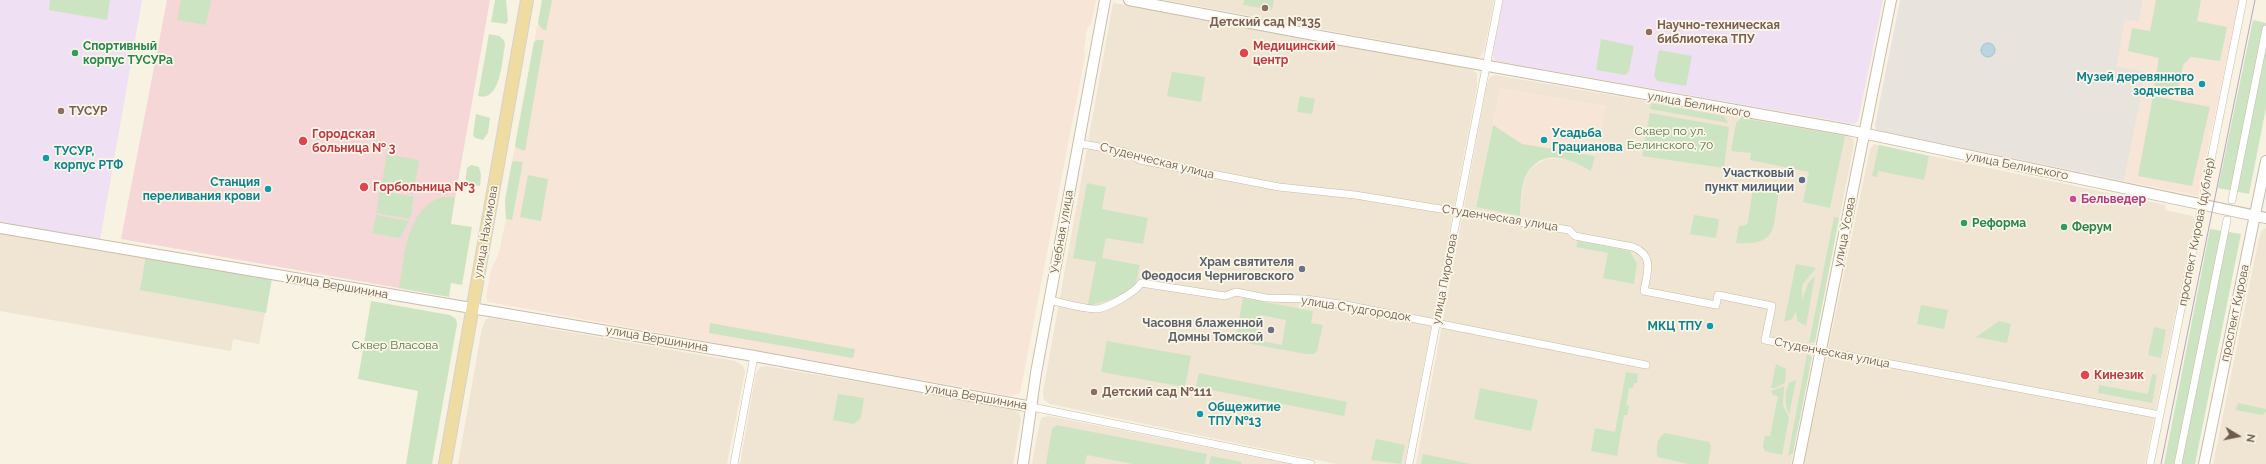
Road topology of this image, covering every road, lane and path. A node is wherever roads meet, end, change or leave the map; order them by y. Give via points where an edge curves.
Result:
1 (527, 0) edge
2 (1105, 0) edge
3 (1130, 0) edge
4 (1499, 0) edge
5 (1890, 0) edge
6 (2243, 0) edge
7 (2266, 29) edge
8 (1486, 66) junction
9 (1865, 134) junction
10 (1078, 143) junction
11 (2266, 161) edge
12 (2232, 200) dead end
13 (2203, 205) junction
14 (1459, 211) junction
15 (2255, 216) junction
16 (2266, 218) edge
17 (2228, 220) dead end
18 (0, 228) edge
19 (1050, 300) junction
20 (473, 308) junction
21 (1437, 323) junction
22 (1821, 351) junction
23 (754, 356) junction
24 (1646, 365) dead end
25 (1032, 407) junction
26 (2160, 415) junction
27 (445, 464) edge
28 (734, 464) edge
29 (1023, 464) edge
30 (1311, 464) edge
31 (1409, 464) edge
32 (1798, 464) edge
33 (2150, 464) edge
34 (2178, 464) edge
35 (2204, 464) edge

1 - 20 main road, улица Нахимова
2 - 10 street, Учебная улица
3 - 8 street, улица Белинского
4 - 8 street, улица Пирогова
5 - 9 street, улица Усова
6 - 13 street, проспект Кирова (дублёр)
7 - 12 street
8 - 9 street, улица Белинского
8 - 14 street, улица Пирогова
9 - 13 street, улица Белинского
9 - 22 street, улица Усова
10 - 14 street, Студенческая улица via 1125,152 1140,160 1279,187 1349,194
10 - 19 street, Учебная улица
11 - 15 street, проспект Кирова
13 - 15 street, улица Белинского
13 - 26 street, проспект Кирова (дублёр)
14 - 21 street, улица Пирогова
14 - 22 street, Студенческая улица via 1569,230 1575,236 1642,250 1649,263 1644,291 1716,305 1718,295 1772,306 1765,340
15 - 16 street, улица Белинского
15 - 35 street, проспект Кирова
17 - 34 street
18 - 20 street, улица Вершинина via 354,290
19 - 21 street, улица Студгородок via 1097,309 1122,298 1138,288 1141,283 1225,296 1236,292 1266,298 1306,299
19 - 25 street, Учебная улица
20 - 23 street, улица Вершинина
20 - 27 main road, улица Нахимова
21 - 24 street, улица Студгородок
21 - 31 street, улица Пирогова
22 - 26 street, Студенческая улица
22 - 32 street, улица Усова
23 - 25 street, улица Вершинина
23 - 28 street
25 - 29 street, Учебная улица
25 - 30 street, улица Вершинина
26 - 33 street, проспект Кирова (дублёр)

